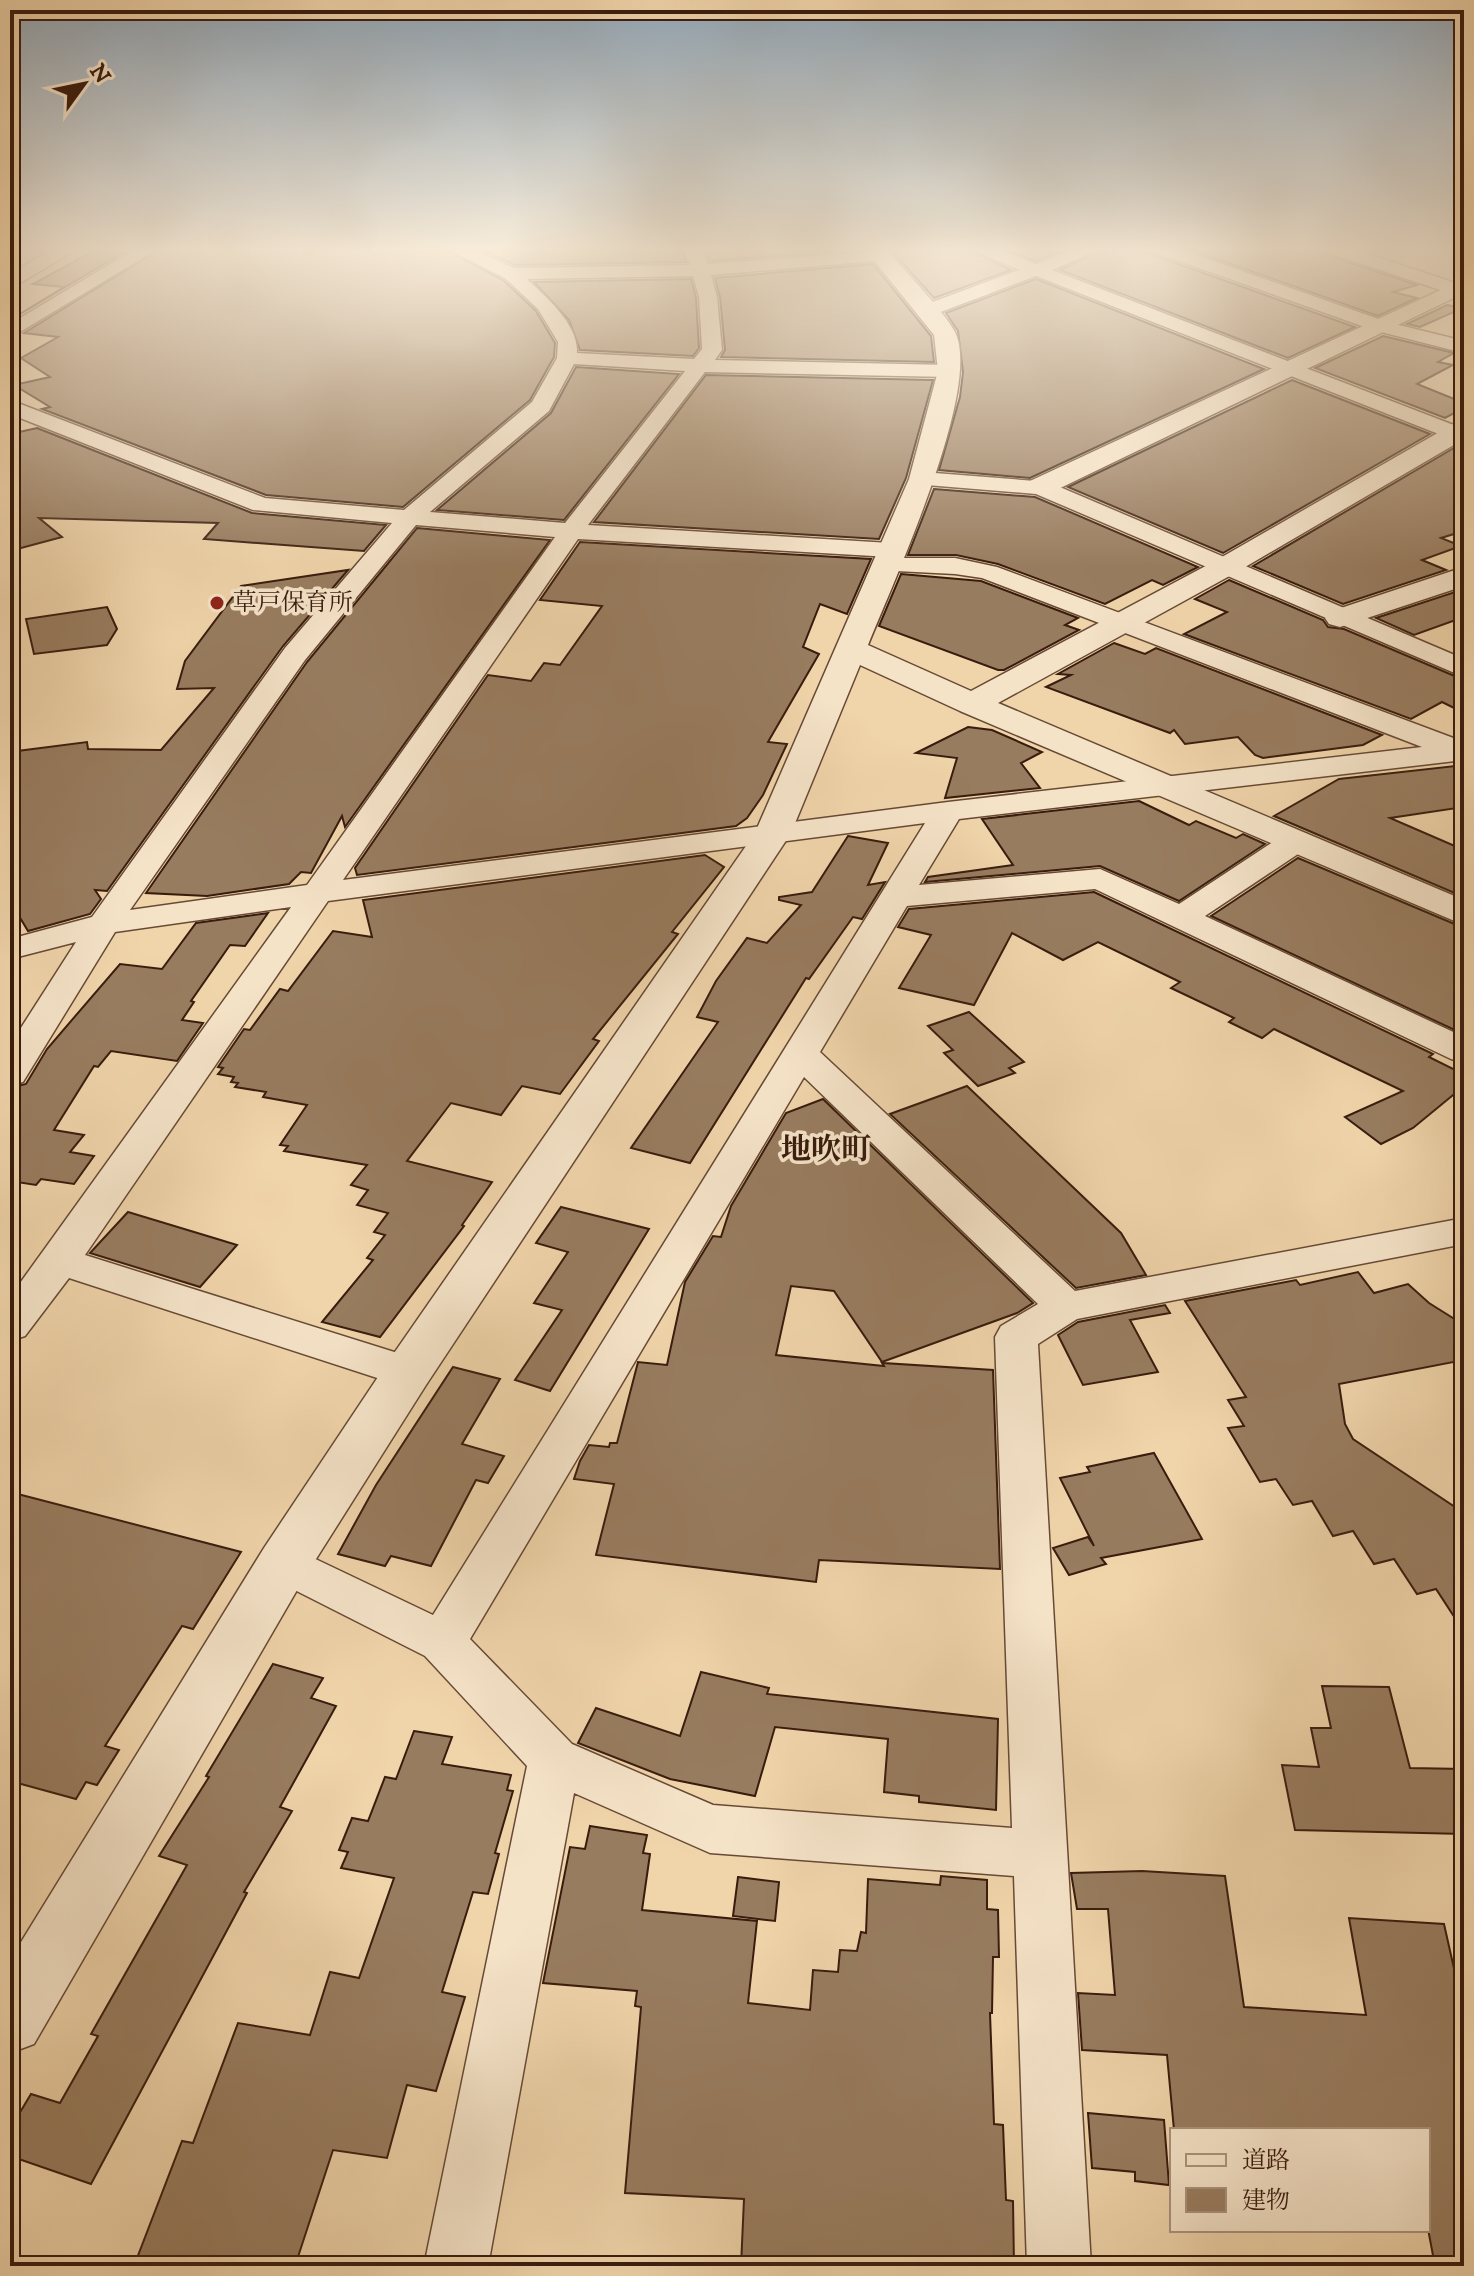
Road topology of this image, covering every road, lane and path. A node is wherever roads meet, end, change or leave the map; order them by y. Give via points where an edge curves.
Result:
1 (567, 354) edge
2 (709, 354) edge
3 (948, 354) edge
4 (1257, 354) edge
5 (1319, 354) edge
6 (567, 358) junction
7 (701, 366) junction
8 (1291, 367) junction
9 (950, 371) junction
10 (10, 406) edge
11 (1461, 433) edge
12 (922, 479) junction
13 (1040, 487) junction
14 (408, 519) junction
15 (571, 531) junction
16 (888, 557) junction
17 (1225, 567) junction
18 (1464, 576) edge
19 (1340, 618) junction
20 (1119, 622) junction
21 (851, 649) junction
22 (1464, 669) edge
23 (972, 704) junction
24 (1462, 752) edge
25 (1170, 787) junction
26 (948, 811) junction
27 (773, 833) junction
28 (1296, 841) junction
29 (318, 893) junction
30 (896, 897) junction
31 (1464, 914) edge
32 (1181, 917) junction
33 (104, 924) junction
34 (10, 949) edge
35 (1464, 1051) edge
36 (800, 1053) junction
37 (10, 1074) edge
38 (1464, 1231) edge
39 (60, 1261) junction
40 (1066, 1307) junction
41 (10, 1326) edge
42 (408, 1372) junction
43 (284, 1563) junction
44 (442, 1642) junction
45 (554, 1760) junction
46 (1040, 1854) junction
47 (10, 2021) edge
48 (456, 2266) edge
49 (1059, 2266) edge

1 - 6 street
2 - 7 street
3 - 9 street
4 - 8 street
5 - 8 street
6 - 7 street
6 - 14 street via 541,406
7 - 9 street
7 - 15 street
8 - 11 street
8 - 13 street
9 - 12 street
10 - 14 street via 261,505
11 - 17 street
12 - 13 street
12 - 16 street
13 - 17 street
14 - 15 street
14 - 33 street via 295,654
15 - 16 street
15 - 29 street
16 - 20 street via 988,572
16 - 21 street
17 - 19 street
17 - 20 street
18 - 19 street
19 - 22 street
20 - 23 street
20 - 24 street
21 - 23 street
21 - 27 street
23 - 25 street
24 - 25 street
25 - 26 street
25 - 28 street
26 - 27 street
26 - 30 street
27 - 29 street
27 - 42 street
28 - 31 street
28 - 32 street
29 - 33 street
29 - 39 street
30 - 32 street via 1100,879
30 - 36 street
32 - 35 street
33 - 34 street
33 - 37 street
36 - 40 street
36 - 44 street
38 - 40 street
39 - 41 street
39 - 42 street
40 - 46 street via 1016,1337
42 - 43 street
43 - 44 street
43 - 47 street
44 - 45 street
45 - 46 street via 710,1829
45 - 48 street
46 - 49 street

